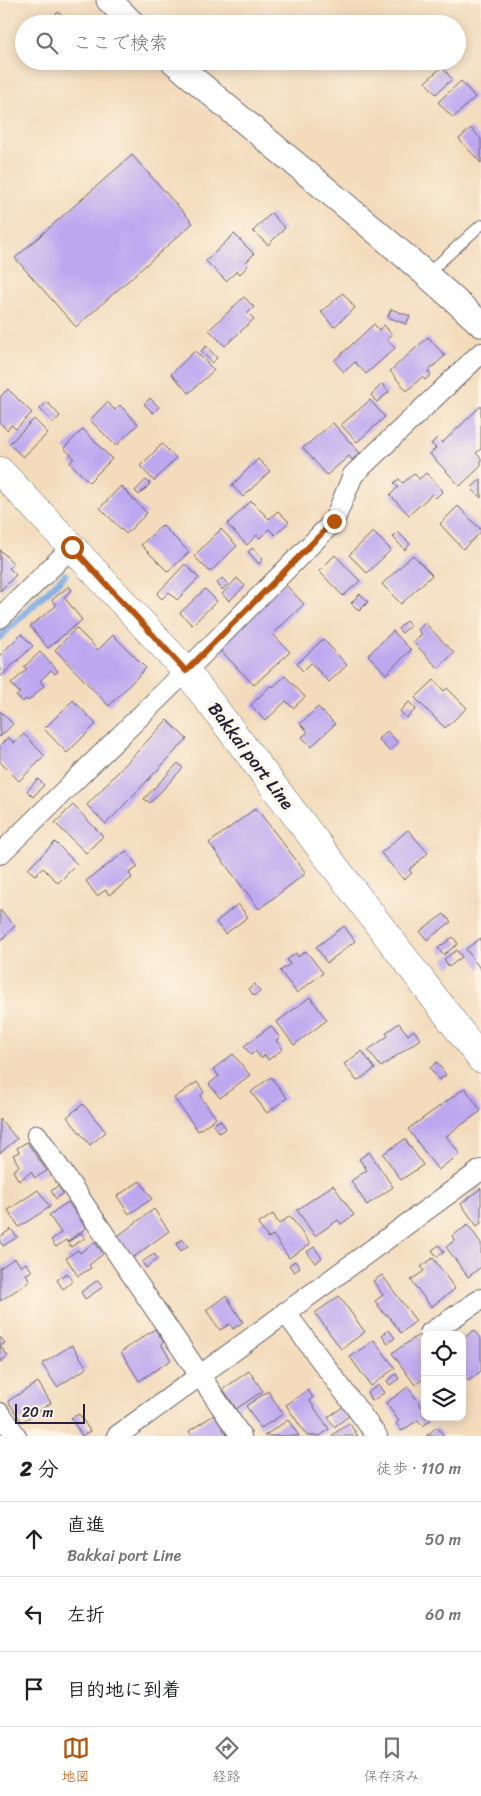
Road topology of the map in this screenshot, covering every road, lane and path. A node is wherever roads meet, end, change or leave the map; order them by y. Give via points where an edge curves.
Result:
1 (110, 0) edge
2 (124, 15) edge
3 (183, 70) edge
4 (481, 225) edge
5 (427, 274) junction
6 (481, 324) edge
7 (481, 353) edge
8 (0, 472) edge
9 (72, 547) junction
10 (0, 618) edge
11 (186, 671) junction
12 (0, 854) edge
13 (481, 1059) edge
14 (37, 1135) dead end
15 (481, 1170) edge
16 (481, 1299) edge
17 (285, 1312) junction
18 (433, 1331) edge
19 (200, 1376) junction
20 (0, 1413) edge
21 (16, 1436) edge
22 (116, 1436) edge
23 (241, 1436) edge
24 (377, 1436) edge

1 - 2 street
3 - 5 street
4 - 5 lane
5 - 6 street
7 - 11 street via 353,475 334,521
8 - 9 main road, Bakkai port Line
9 - 10 street
9 - 11 main road, Bakkai port Line
11 - 12 street
11 - 13 main road, Bakkai port Line
14 - 19 street
15 - 17 street
16 - 18 street
17 - 19 street
17 - 24 street
19 - 22 street
19 - 23 street
20 - 21 street

